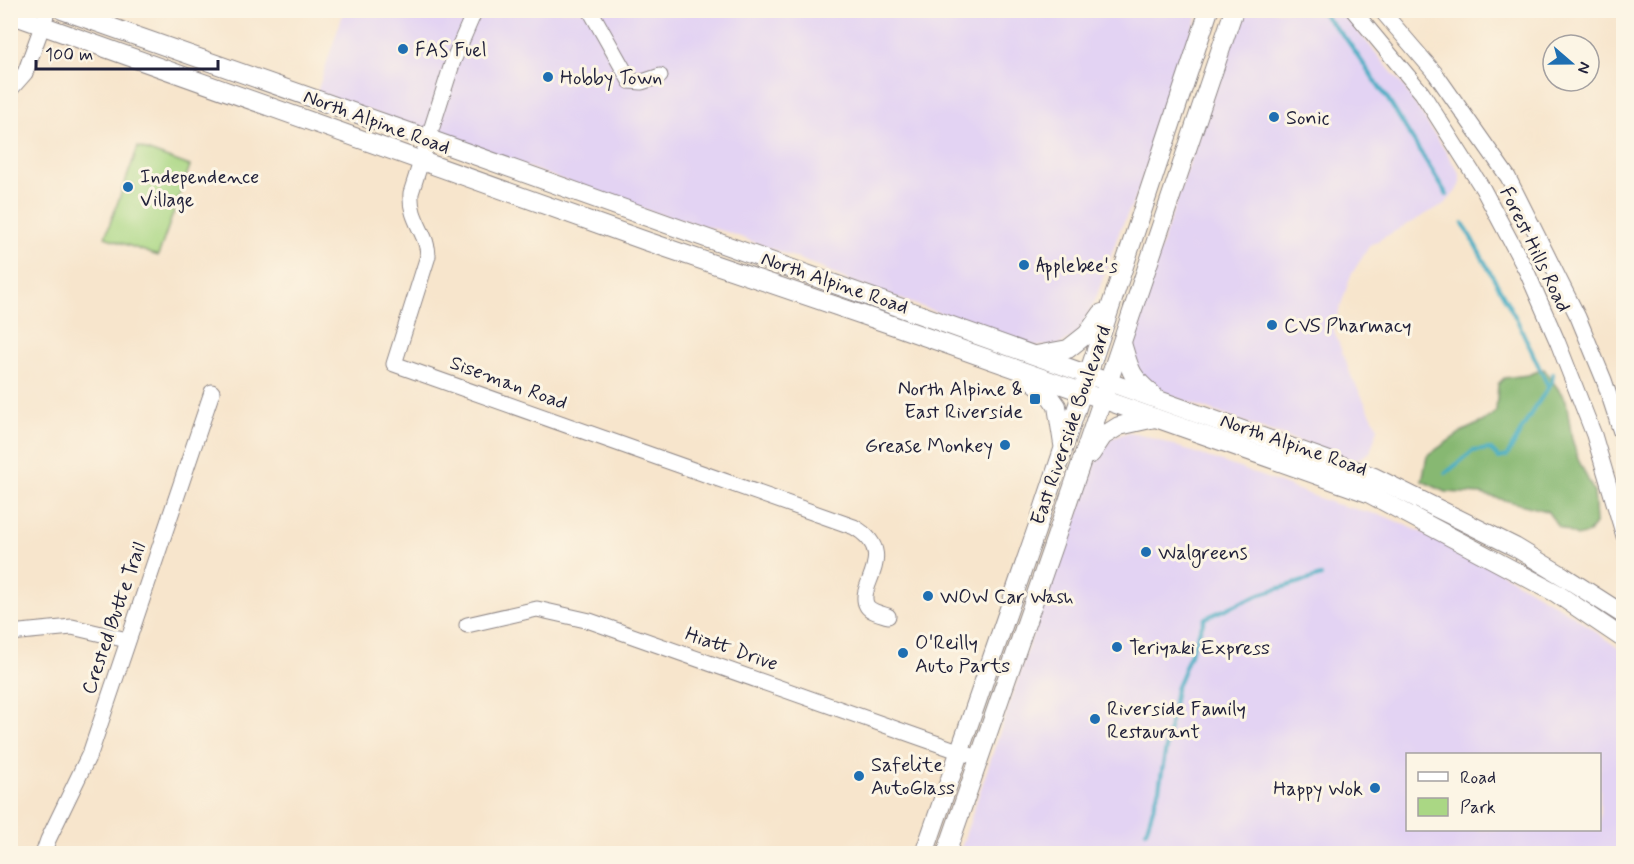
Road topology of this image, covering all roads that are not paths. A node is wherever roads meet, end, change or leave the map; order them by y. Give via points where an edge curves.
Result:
1 (62, 10) edge
2 (475, 10) edge
3 (590, 10) edge
4 (1209, 10) edge
5 (1234, 10) edge
6 (1353, 10) edge
7 (1381, 10) edge
8 (10, 14) edge
9 (45, 18) edge
10 (660, 76) dead end
11 (10, 90) edge
12 (429, 139) junction
13 (421, 161) junction
14 (1114, 296) junction
15 (915, 313) junction
16 (909, 331) junction
17 (1122, 343) junction
18 (1035, 355) junction
19 (1019, 370) junction
20 (1088, 374) junction
21 (1109, 382) junction
22 (212, 392) dead end
23 (1082, 392) junction
24 (1158, 399) junction
25 (1102, 400) junction
26 (1155, 418) junction
27 (1621, 427) edge
28 (1623, 441) edge
29 (1064, 445) junction
30 (1076, 478) junction
31 (1623, 537) edge
32 (1618, 611) edge
33 (888, 616) dead end
34 (467, 625) dead end
35 (10, 633) edge
36 (1623, 639) edge
37 (127, 640) junction
38 (959, 750) junction
39 (978, 758) junction
40 (43, 854) edge
41 (924, 854) edge
42 (946, 854) edge

1 - 12 main road, North Alpine Road
2 - 12 street, Siseman Road via 453,61
3 - 10 street via 630,81
4 - 14 main road, East Riverside Boulevard
5 - 17 main road, East Riverside Boulevard
6 - 31 street, Forest Hills Road via 1422,93 1483,189 1527,272 1594,435
7 - 27 street, Forest Hills Road via 1435,73 1508,177 1578,317
8 - 9 main road, North Alpine Road
9 - 11 street via 25,73
9 - 13 main road, North Alpine Road
12 - 13 street, Siseman Road
12 - 15 main road, North Alpine Road
13 - 16 main road, North Alpine Road
13 - 33 street, Siseman Road via 411,204 428,256 394,364 862,531 871,541 875,566 866,605
14 - 18 main road via 1087,334 1068,349
14 - 20 main road, East Riverside Boulevard
15 - 16 main road
15 - 18 main road, North Alpine Road
16 - 19 main road, North Alpine Road
17 - 21 main road, East Riverside Boulevard
17 - 24 main road via 1137,382
18 - 20 main road, North Alpine Road
19 - 23 main road, North Alpine Road
19 - 29 main road via 1057,405
20 - 21 main road, North Alpine Road
20 - 23 main road, East Riverside Boulevard
21 - 24 main road, North Alpine Road
21 - 25 main road, East Riverside Boulevard
22 - 37 street, Crested Butte Trail
23 - 25 main road, North Alpine Road
23 - 29 main road, East Riverside Boulevard
24 - 32 main road, North Alpine Road via 1374,477 1515,548
25 - 26 main road, North Alpine Road
25 - 30 main road, East Riverside Boulevard
26 - 30 main road via 1119,426 1102,436
26 - 36 main road, North Alpine Road via 1368,494 1556,593
27 - 28 street, Forest Hills Road
29 - 38 main road, East Riverside Boulevard
30 - 39 main road, East Riverside Boulevard
34 - 38 street, Hiatt Drive via 537,609 590,621
35 - 37 street via 72,627
37 - 40 street, Crested Butte Trail via 91,751
38 - 39 street, Hiatt Drive
38 - 41 main road, East Riverside Boulevard
39 - 42 main road, East Riverside Boulevard

